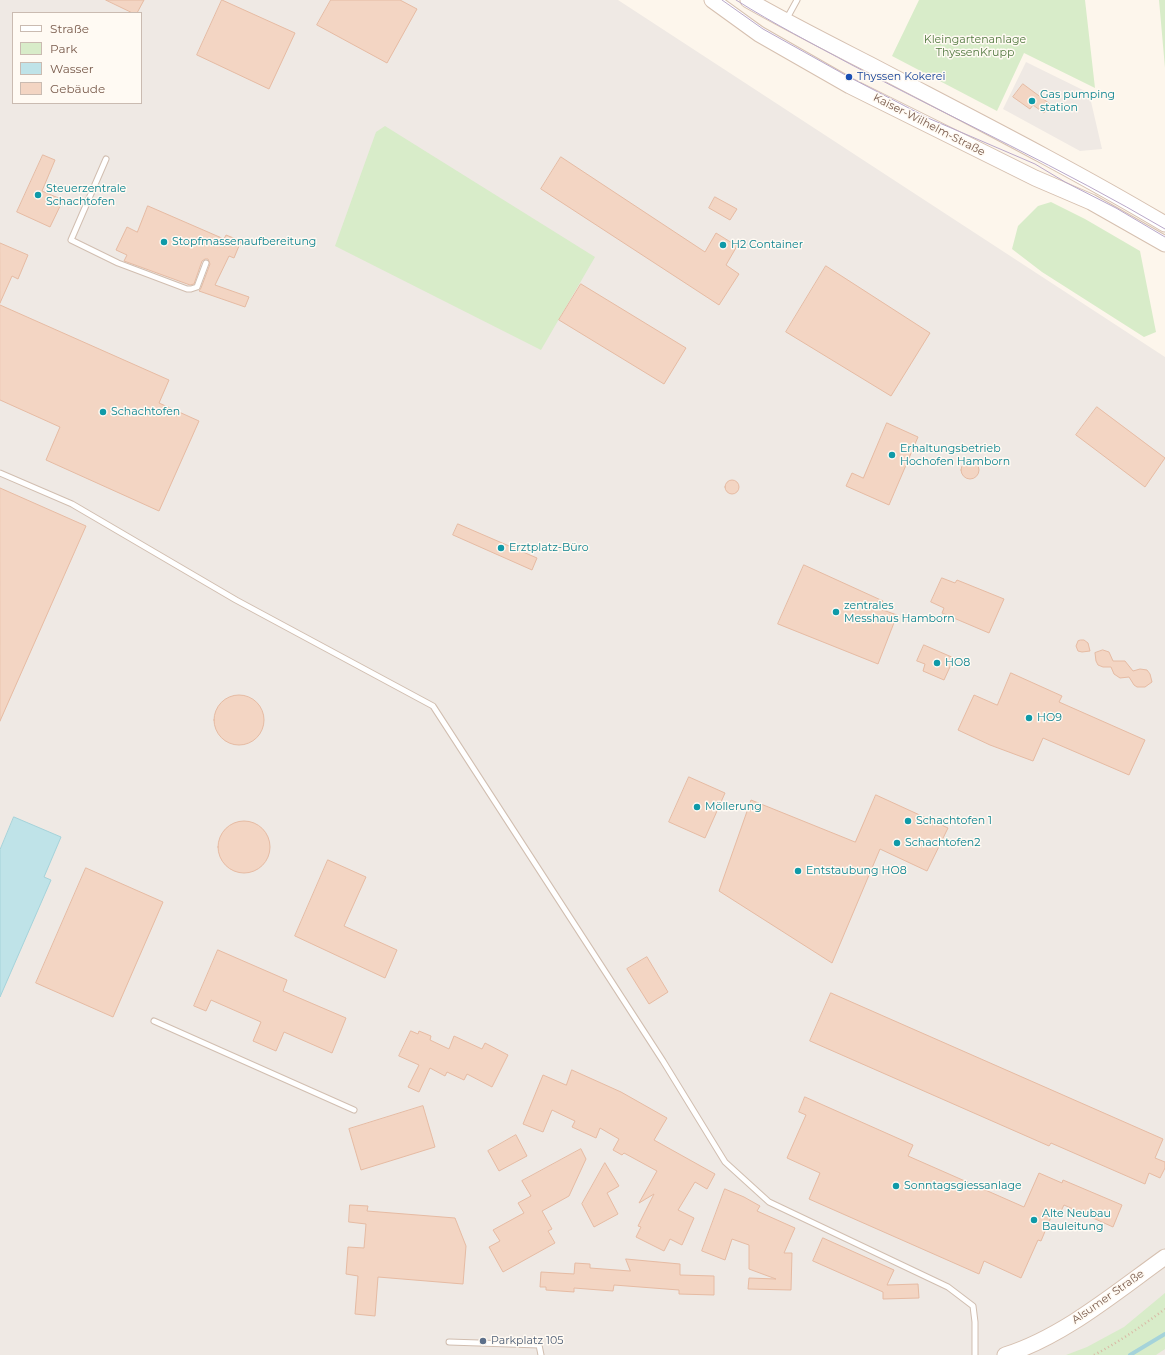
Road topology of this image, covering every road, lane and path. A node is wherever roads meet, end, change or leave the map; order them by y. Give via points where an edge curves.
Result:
1 (712, 0) edge
2 (748, 0) edge
3 (797, 0) edge
4 (786, 21) junction
5 (106, 159) dead end
6 (1161, 222) edge
7 (1159, 240) edge
8 (206, 263) dead end
9 (0, 473) edge
10 (154, 1021) dead end
11 (354, 1110) dead end
12 (1165, 1257) edge
13 (1165, 1309) edge
14 (449, 1342) dead end
15 (541, 1355) edge
16 (975, 1355) edge
17 (1005, 1355) edge
18 (1094, 1355) edge

1 - 7 main road, Kaiser-Wilhelm-Straße via 759,34 850,86 1035,178 1091,202
2 - 4 main road
3 - 4 lane
4 - 6 main road via 1007,136
5 - 8 lane via 71,240 118,263 187,289 197,287
9 - 16 lane via 72,504 236,600 433,706 663,1061 725,1162 769,1202 948,1287 973,1306
10 - 11 lane
12 - 17 main road, Alsumer Straße via 1085,1315 1029,1347
13 - 18 path via 1140,1328
14 - 15 lane via 539,1344

